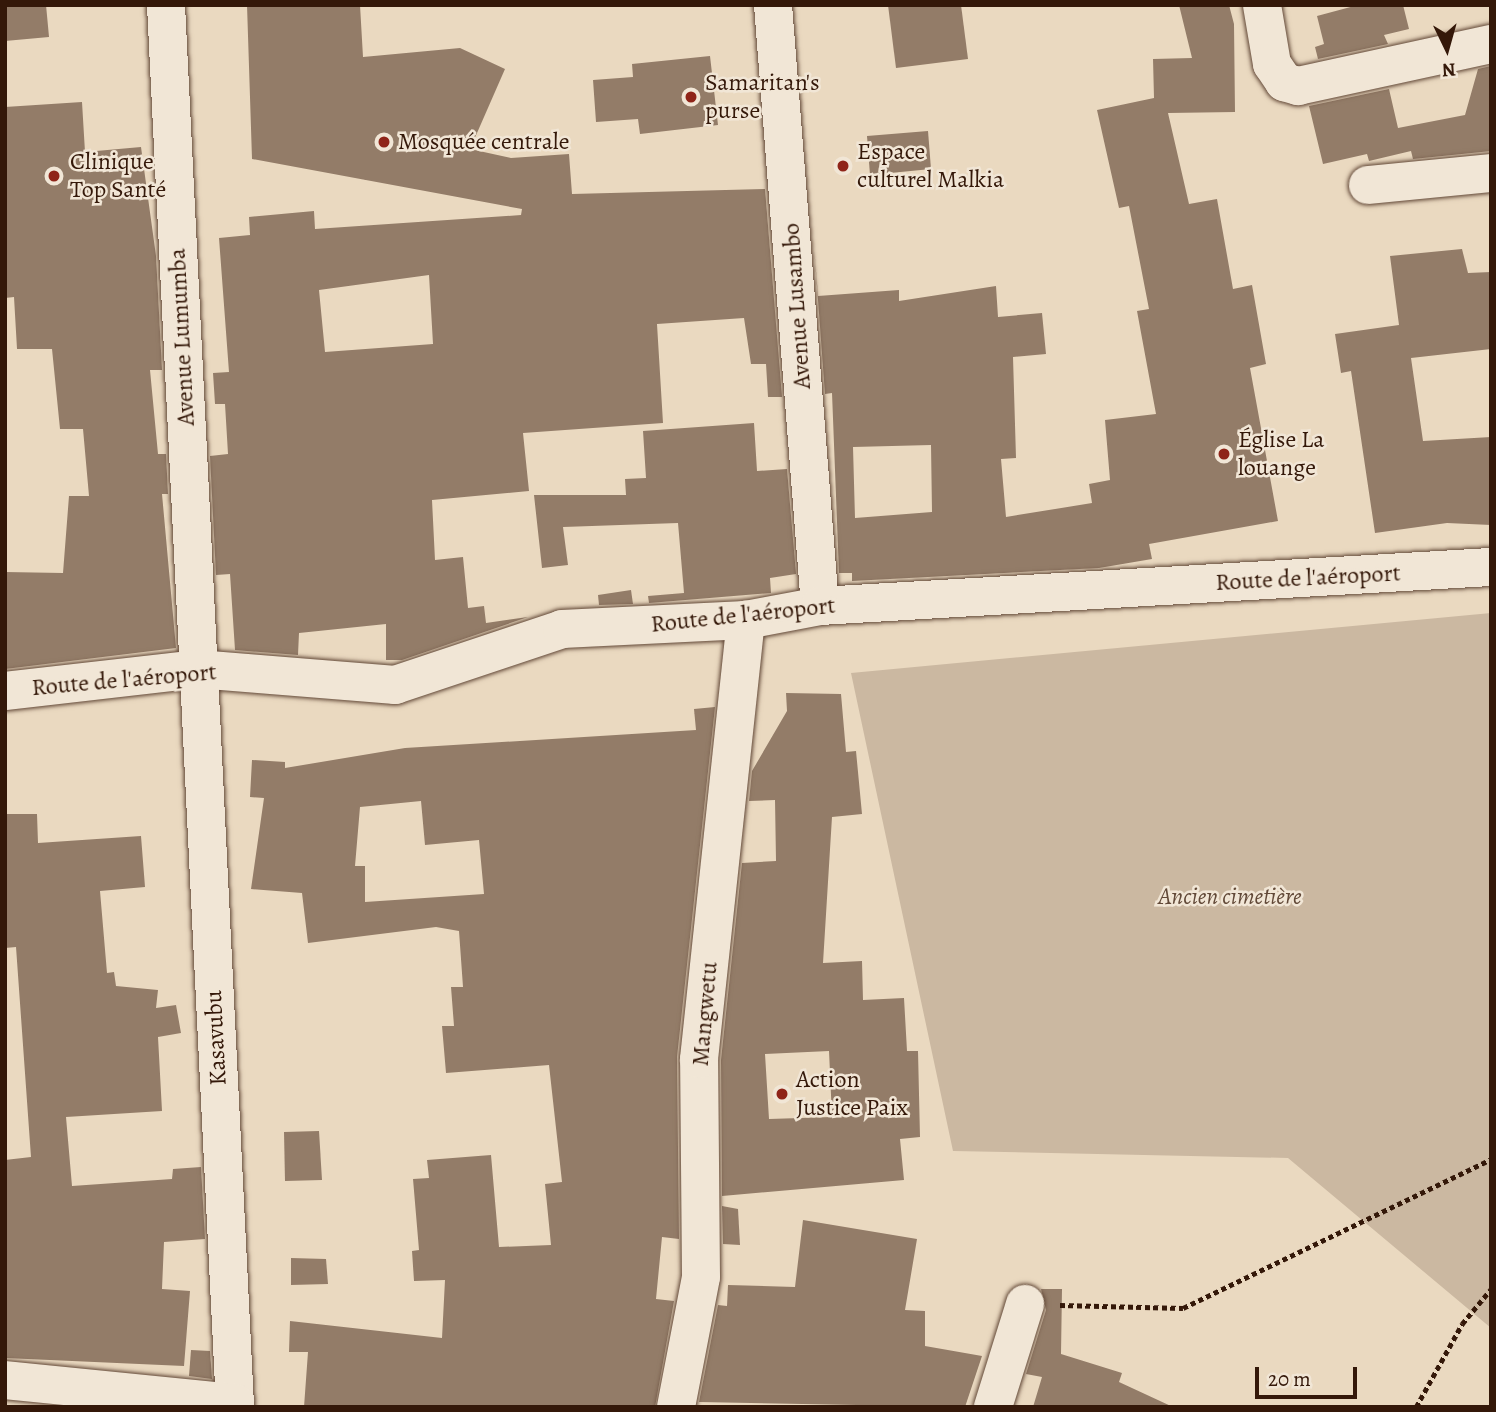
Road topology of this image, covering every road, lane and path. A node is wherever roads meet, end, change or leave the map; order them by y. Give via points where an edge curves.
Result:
1 (166, 5) edge
2 (773, 5) edge
3 (1262, 5) edge
4 (1491, 44) edge
5 (1491, 173) edge
6 (1368, 185) dead end
7 (1491, 567) edge
8 (820, 606) junction
9 (746, 620) junction
10 (197, 669) junction
11 (5, 691) edge
12 (1491, 1159) edge
13 (1491, 1289) edge
14 (1025, 1304) joint
15 (5, 1380) edge
16 (235, 1405) edge
17 (676, 1407) edge
18 (993, 1407) edge
19 (1416, 1407) edge

1 - 10 street, Avenue Lumumba
2 - 8 street, Avenue Lusambo
3 - 4 street via 1272,64 1284,82 1298,86
5 - 6 street
7 - 8 street, Route de l'aéroport
8 - 9 street, Route de l'aéroport
9 - 10 street, Route de l'aéroport via 562,629 396,685
9 - 17 street, Mangwetu via 699,1059 701,1277
10 - 11 street, Route de l'aéroport
10 - 16 street, Kasavubu
12 - 14 path via 1183,1308
13 - 19 path via 1462,1324
14 - 18 street
15 - 16 street

